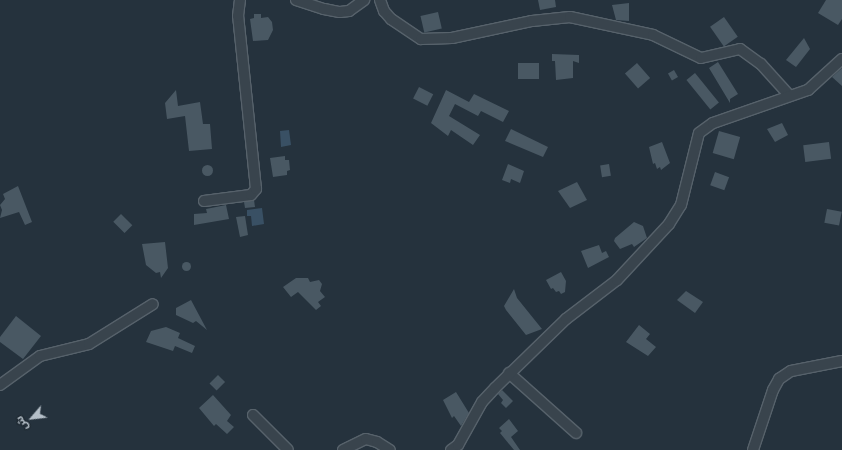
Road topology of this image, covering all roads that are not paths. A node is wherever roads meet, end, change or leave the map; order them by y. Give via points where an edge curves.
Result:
1 (240, 0) edge
2 (296, 0) edge
3 (364, 0) edge
4 (380, 0) edge
5 (842, 59) edge
6 (789, 95) junction
7 (204, 201) dead end
8 (153, 304) dead end
9 (842, 361) edge
10 (509, 373) junction
11 (0, 385) edge
12 (253, 415) dead end
13 (576, 433) dead end
14 (288, 450) edge
15 (343, 450) edge
16 (390, 450) edge
17 (451, 450) edge
18 (753, 450) edge

1 - 7 street via 238,16 256,189 251,195
2 - 3 street via 324,10 340,12 349,11
4 - 6 street via 384,11 391,19 420,40 452,38 532,20 570,17 653,36 701,58 740,49 762,64
5 - 6 street via 808,90
6 - 10 street via 713,122 699,132 681,205 672,220 617,280 566,319
8 - 11 street via 89,344 40,356
9 - 18 street via 792,371 780,379 773,390
10 - 13 street
10 - 17 street via 482,402 466,434
12 - 14 street
15 - 16 street via 366,439

